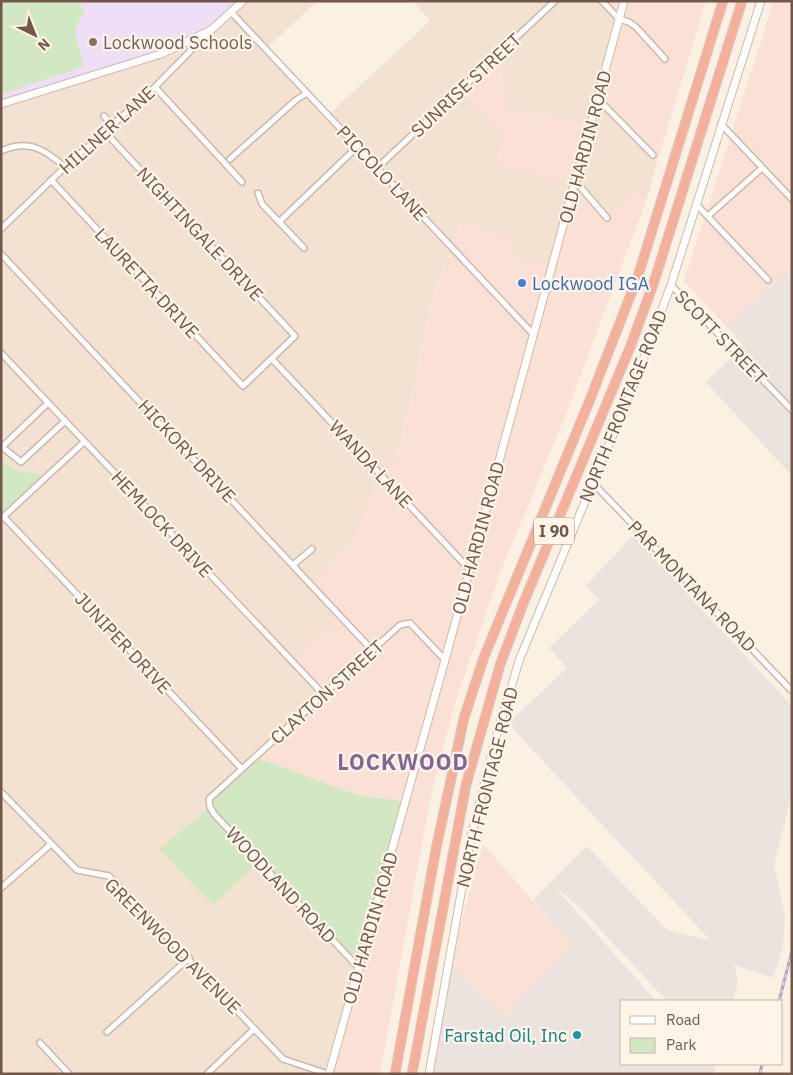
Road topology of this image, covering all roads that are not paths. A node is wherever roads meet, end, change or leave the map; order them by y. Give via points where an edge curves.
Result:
1 (243, 1) edge
2 (556, 1) edge
3 (602, 1) edge
4 (624, 1) edge
5 (723, 1) edge
6 (742, 1) edge
7 (761, 1) edge
8 (231, 12) junction
9 (619, 20) junction
10 (211, 30) junction
11 (665, 59) dead end
12 (155, 87) junction
13 (307, 93) junction
14 (598, 100) junction
15 (1, 104) edge
16 (104, 116) dead end
17 (721, 124) junction
18 (112, 125) junction
19 (105, 132) junction
20 (357, 147) junction
21 (1, 151) edge
22 (653, 155) dead end
23 (230, 159) dead end
24 (65, 167) junction
25 (377, 168) junction
26 (762, 168) junction
27 (52, 180) junction
28 (242, 182) dead end
29 (576, 182) junction
30 (258, 193) dead end
31 (792, 199) edge
32 (697, 205) junction
33 (708, 216) junction
34 (607, 218) dead end
35 (279, 222) junction
36 (1, 229) edge
37 (304, 248) dead end
38 (1, 254) edge
39 (768, 280) dead end
40 (672, 285) junction
41 (533, 334) junction
42 (1, 353) edge
43 (272, 359) junction
44 (48, 404) junction
45 (792, 410) edge
46 (65, 421) junction
47 (84, 442) junction
48 (592, 482) junction
49 (3, 518) edge
50 (312, 549) dead end
51 (293, 565) junction
52 (470, 570) junction
53 (372, 650) junction
54 (445, 660) junction
55 (792, 691) edge
56 (324, 695) junction
57 (242, 769) junction
58 (2, 792) edge
59 (209, 799) joint
60 (51, 844) junction
61 (1, 888) edge
62 (188, 958) junction
63 (359, 968) junction
64 (254, 1028) junction
65 (107, 1032) dead end
66 (40, 1043) dead end
67 (69, 1074) edge
68 (207, 1074) edge
69 (329, 1074) edge
70 (395, 1074) edge
71 (412, 1074) edge
72 (429, 1074) edge

1 - 8 street
2 - 25 street, SUNRISE STREET
3 - 9 street
4 - 9 street, OLD HARDIN ROAD
5 - 70 highway, I 90 via 638,276 490,640 464,718
6 - 71 highway, I 90 via 631,345 522,604 500,665 466,786
7 - 17 street, NORTH FRONTAGE ROAD
8 - 10 street
8 - 13 street, PICCOLO LANE
9 - 11 street via 636,27
9 - 14 street, OLD HARDIN ROAD
10 - 12 street, HILLNER LANE
10 - 15 street via 161,54
12 - 18 street, HILLNER LANE
12 - 28 street
13 - 20 street, PICCOLO LANE
13 - 23 street
14 - 22 street
14 - 29 street, OLD HARDIN ROAD
16 - 18 street
17 - 26 street
17 - 32 street, NORTH FRONTAGE ROAD
18 - 19 street, HILLNER LANE
19 - 24 street, HILLNER LANE
19 - 43 street, NIGHTINGALE DRIVE via 295,336
20 - 25 street, PICCOLO LANE
20 - 35 street
21 - 24 street via 34,146
24 - 27 street, HILLNER LANE
25 - 41 street, PICCOLO LANE
26 - 31 street
26 - 33 street
27 - 36 street, HILLNER LANE
27 - 43 street, LAURETTA DRIVE via 243,386
29 - 34 street
29 - 41 street, OLD HARDIN ROAD
30 - 35 street via 262,204
32 - 33 street
32 - 40 street, NORTH FRONTAGE ROAD
33 - 39 street
35 - 37 street
38 - 51 street, HICKORY DRIVE
40 - 45 street, SCOTT STREET
40 - 48 street, NORTH FRONTAGE ROAD
41 - 52 street, OLD HARDIN ROAD
42 - 44 street, HEMLOCK DRIVE
43 - 52 street, WANDA LANE
44 - 46 street, HEMLOCK DRIVE
44 - 46 street via 2,447 21,462
46 - 47 street, HEMLOCK DRIVE
47 - 49 street
47 - 56 street, HEMLOCK DRIVE
48 - 55 street, PAR MONTANA ROAD
48 - 72 street, NORTH FRONTAGE ROAD via 520,658 496,737 471,837
49 - 57 street, JUNIPER DRIVE
50 - 51 street
51 - 53 street, HICKORY DRIVE
52 - 54 street, OLD HARDIN ROAD
53 - 54 street, CLAYTON STREET via 400,625 410,623
53 - 56 street, CLAYTON STREET
54 - 63 street, OLD HARDIN ROAD
56 - 57 street, CLAYTON STREET
57 - 59 street, CLAYTON STREET
58 - 60 street, GREENWOOD AVENUE
59 - 63 street, WOODLAND ROAD via 214,814
60 - 61 street
60 - 62 street, GREENWOOD AVENUE via 77,870 109,876
62 - 64 street, GREENWOOD AVENUE
62 - 65 street
63 - 69 street, OLD HARDIN ROAD
64 - 68 street
64 - 69 street, GREENWOOD AVENUE via 283,1059
66 - 67 street

